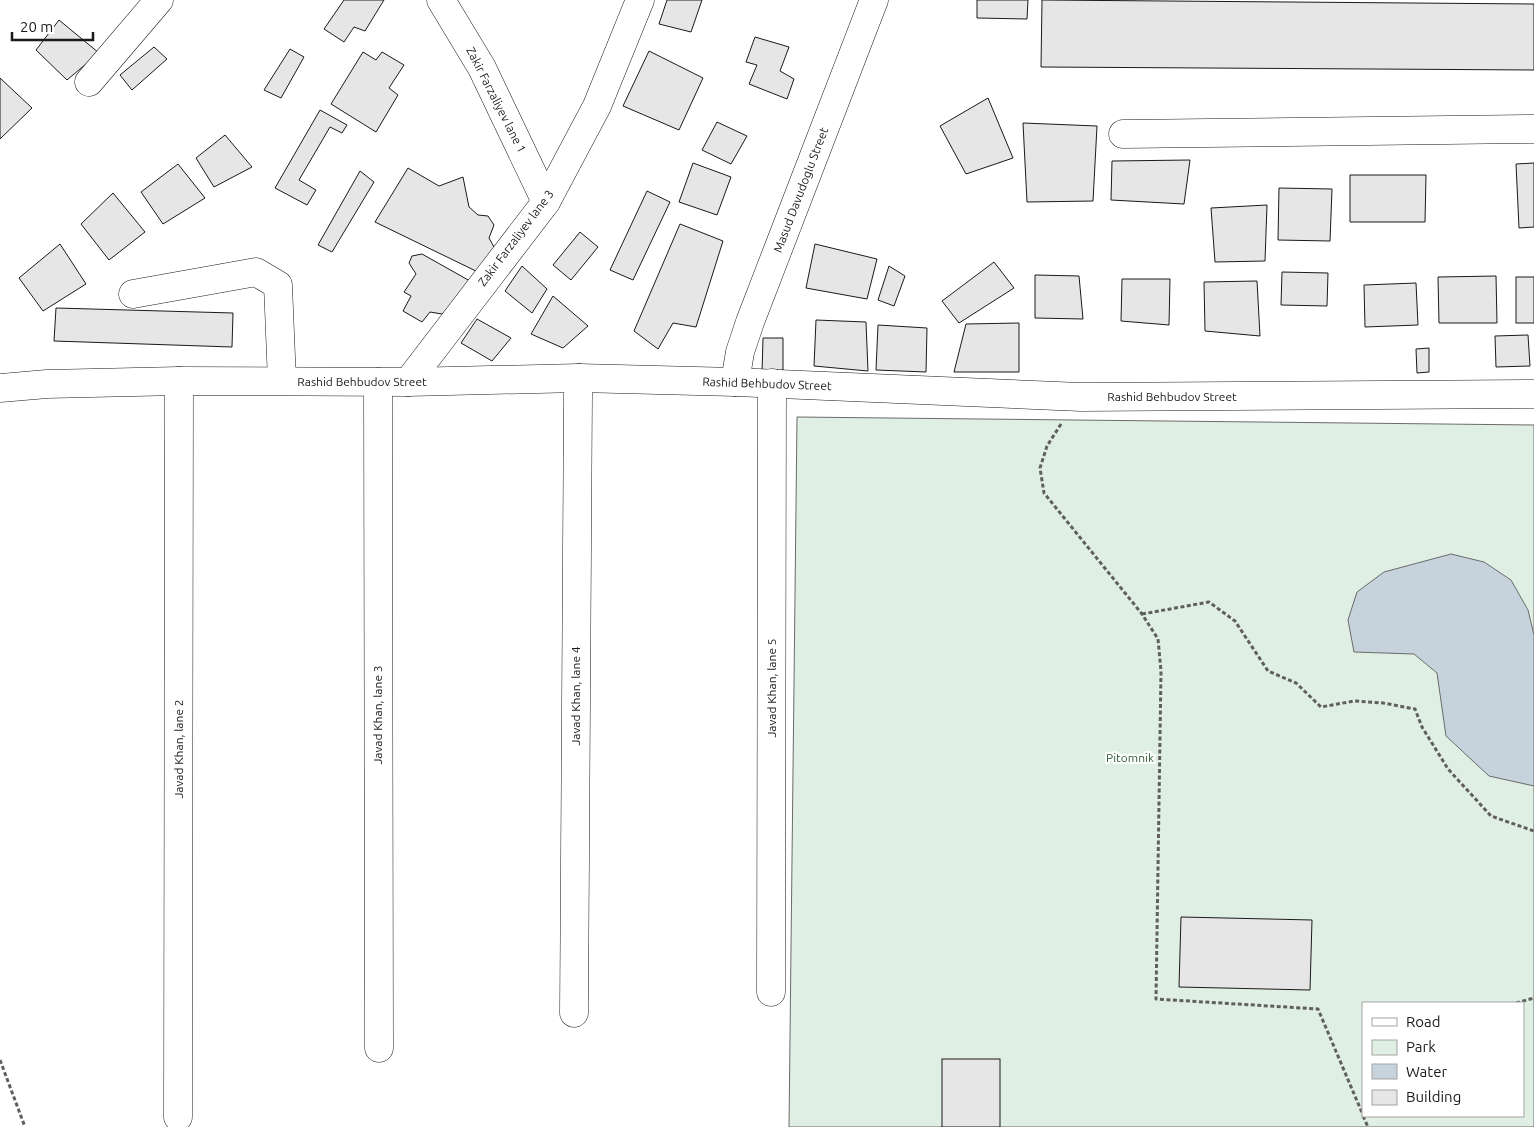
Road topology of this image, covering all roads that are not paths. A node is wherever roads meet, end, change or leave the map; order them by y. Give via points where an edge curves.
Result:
1 (159, 0) edge
2 (441, 0) edge
3 (640, 0) edge
4 (874, 0) edge
5 (89, 82) dead end
6 (1534, 129) edge
7 (1123, 134) dead end
8 (546, 202) junction
9 (133, 294) dead end
10 (580, 378) junction
11 (179, 381) junction
12 (282, 382) junction
13 (378, 382) junction
14 (408, 382) junction
15 (735, 382) junction
16 (772, 383) junction
17 (0, 388) edge
18 (1534, 394) edge
19 (771, 992) dead end
20 (574, 1014) dead end
21 (378, 1048) dead end
22 (178, 1117) dead end

1 - 5 street
2 - 8 street, Zakir Farzaliyev lane 1 via 482,68
3 - 8 street, Zakir Farzaliyev lane 3 via 597,106
4 - 15 street, Masud Davudoglu Street via 750,322
6 - 7 street
8 - 14 street, Zakir Farzaliyev lane 3
9 - 12 street via 256,272 278,286
10 - 14 street, Rashid Behbudov Street
10 - 15 street, Rashid Behbudov Street
10 - 20 street, Javad Khan, lane 4
11 - 12 street, Rashid Behbudov Street
11 - 17 street, Rashid Behbudov Street
11 - 22 street, Javad Khan, lane 2
12 - 13 street, Rashid Behbudov Street
13 - 14 street, Rashid Behbudov Street
13 - 21 street, Javad Khan, lane 3
15 - 16 street, Rashid Behbudov Street
16 - 18 street, Rashid Behbudov Street via 1080,397
16 - 19 street, Javad Khan, lane 5

